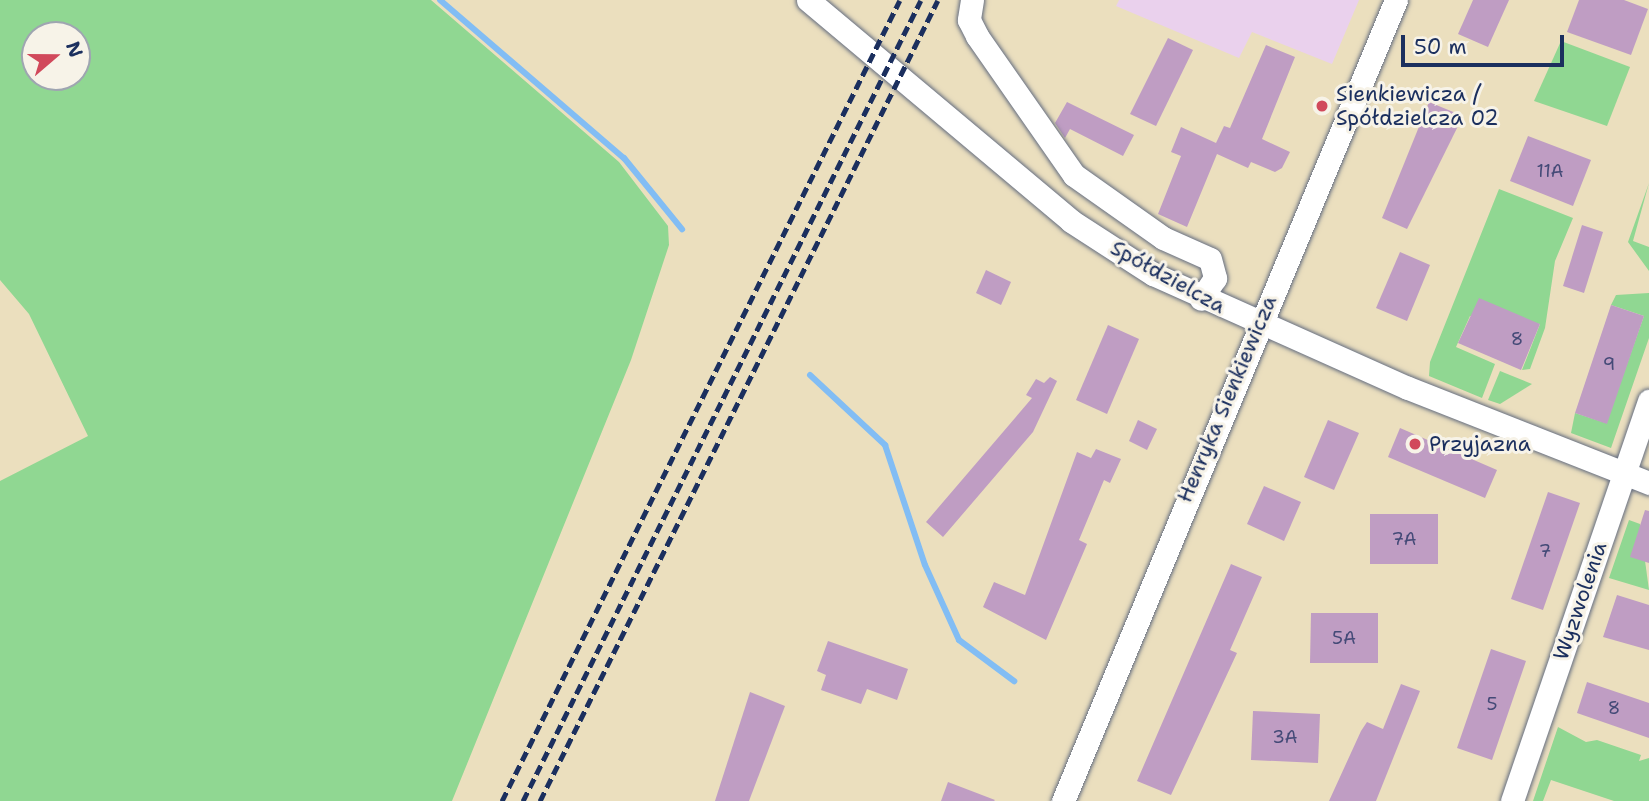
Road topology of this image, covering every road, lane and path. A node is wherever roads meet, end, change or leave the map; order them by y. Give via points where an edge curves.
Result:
1 (808, 0) edge
2 (972, 0) edge
3 (1396, 0) edge
4 (1201, 299) junction
5 (1257, 323) junction
6 (1649, 401) edge
7 (1625, 476) junction
8 (1649, 483) edge
9 (1063, 801) edge
10 (1512, 801) edge

1 - 4 street, Spółdzielcza via 1071,221
2 - 4 street via 976,36 1074,176 1163,238 1210,259 1215,278
3 - 5 street, Henryka Sienkiewicza
4 - 5 street, Spółdzielcza
5 - 7 street, Spółdzielcza
5 - 9 street, Henryka Sienkiewicza
6 - 7 street, Wyzwolenia
7 - 8 street, Spółdzielcza
7 - 10 street, Wyzwolenia

